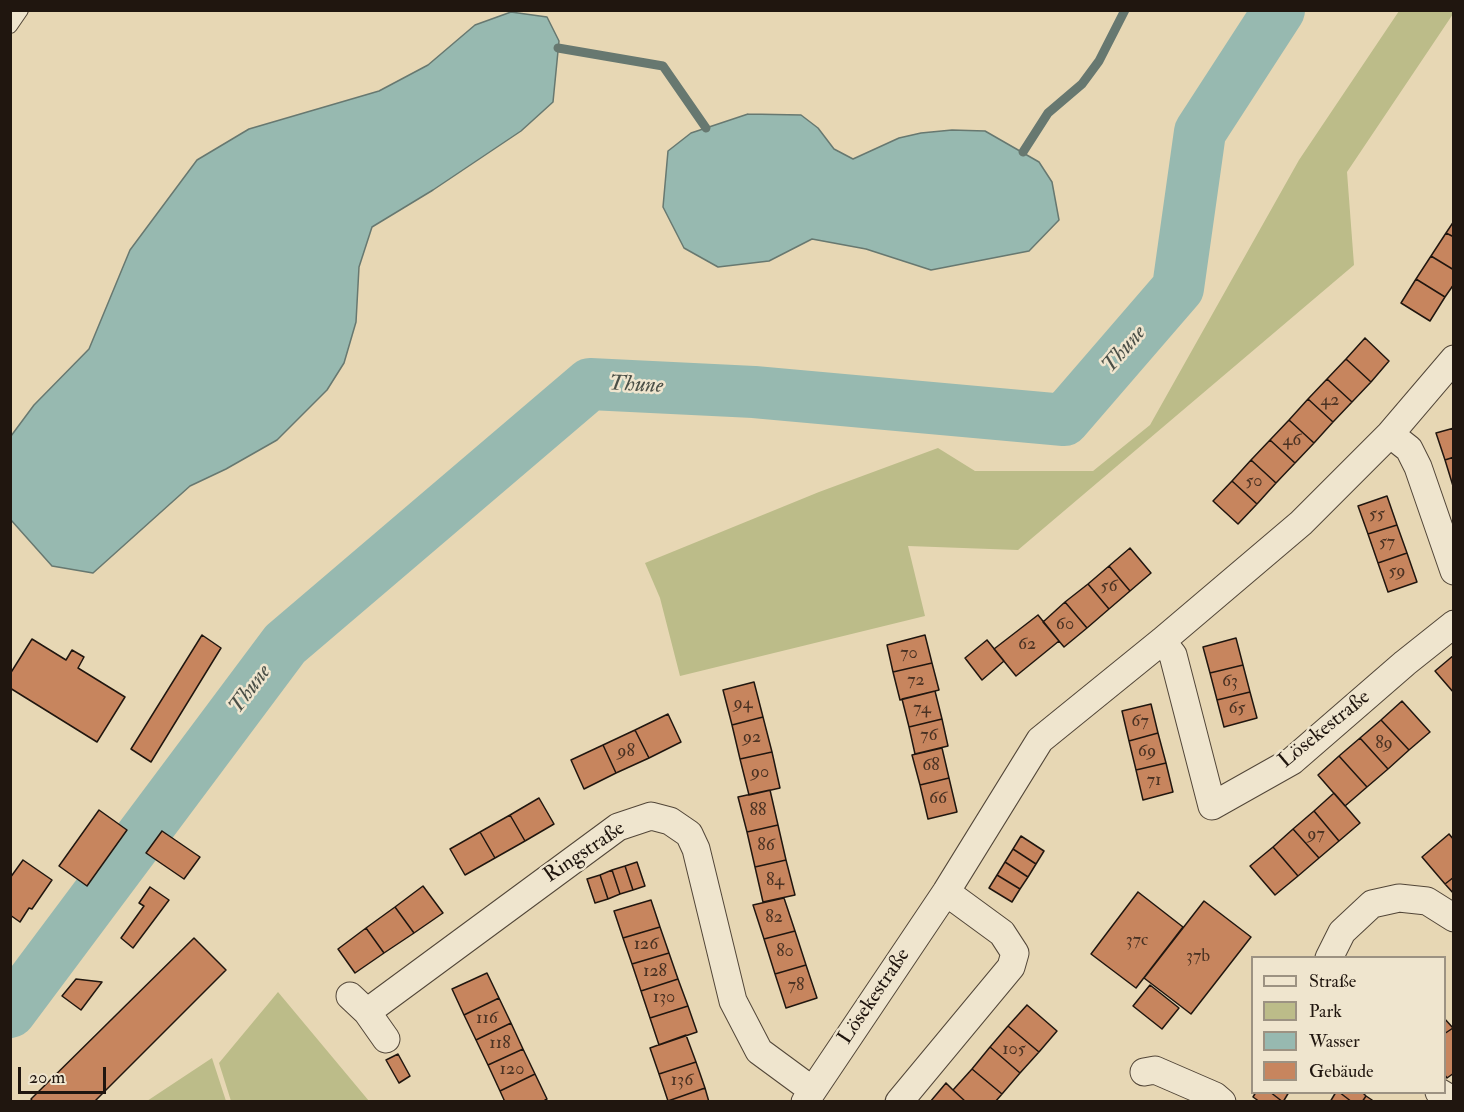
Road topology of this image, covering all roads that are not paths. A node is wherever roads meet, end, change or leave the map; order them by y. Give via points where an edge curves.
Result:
1 (21, 10) edge
2 (10, 26) edge
3 (1454, 359) edge
4 (1390, 434) junction
5 (1454, 571) edge
6 (1454, 624) edge
7 (1162, 641) junction
8 (946, 892) junction
9 (1454, 918) edge
10 (1330, 956) edge
11 (386, 1039) dead end
12 (1144, 1071) dead end
13 (809, 1096) edge
14 (899, 1101) edge
15 (1222, 1101) edge

1 - 2 lane
3 - 4 street, Lösekestraße
4 - 5 street via 1409,449 1418,467
4 - 7 street, Lösekestraße via 1301,523
6 - 7 street, Lösekestraße via 1292,761 1212,806 1173,655
7 - 8 street, Lösekestraße via 1040,740
8 - 13 street, Lösekestraße
8 - 14 street via 1002,933 1015,953 1011,967
9 - 10 street via 1427,901 1399,898 1372,904 1342,932
11 - 13 street, Ringstraße via 358,1004 618,827 651,816 670,821 689,834 733,1001 759,1051
12 - 15 street via 1155,1070

